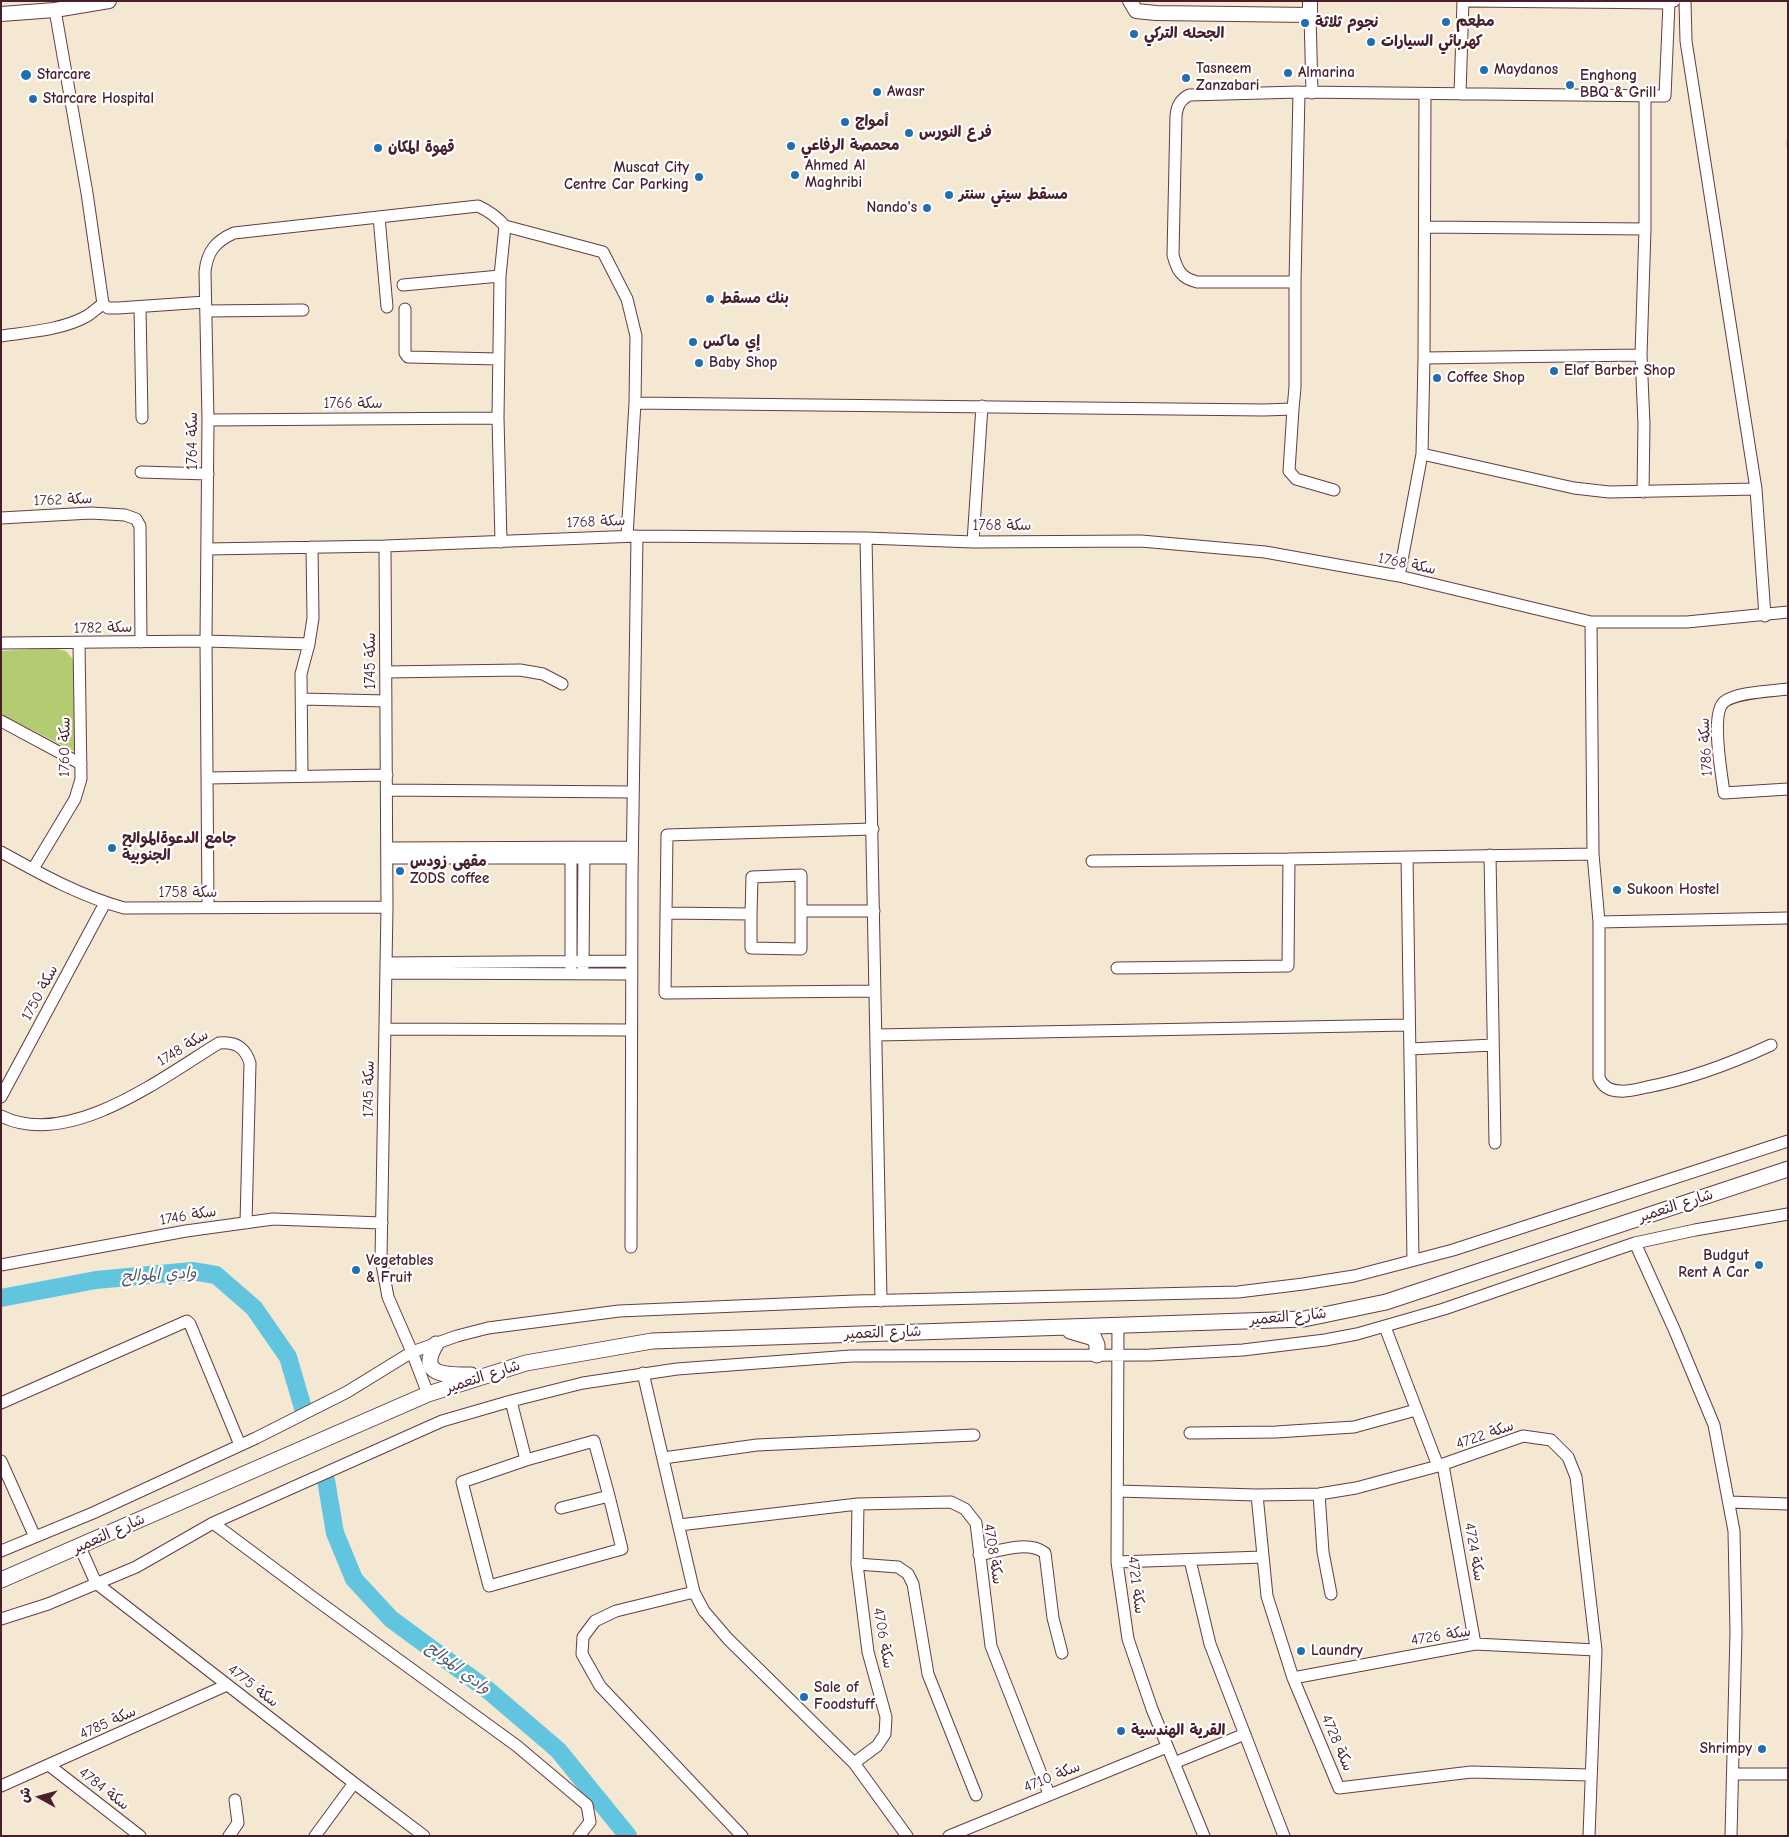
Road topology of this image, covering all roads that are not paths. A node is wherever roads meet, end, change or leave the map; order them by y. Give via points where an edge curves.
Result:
1 (109, 1) edge
2 (1130, 1) edge
3 (1463, 1) edge
4 (1469, 1) edge
5 (1686, 1) edge
6 (1672, 2) edge
7 (53, 6) edge
8 (1310, 8) edge
9 (1, 9) edge
10 (1, 14) edge
11 (1299, 92) junction
12 (1312, 93) junction
13 (1460, 94) junction
14 (1425, 95) junction
15 (1645, 96) junction
16 (379, 217) junction
17 (505, 226) junction
18 (1425, 227) junction
19 (1646, 228) junction
20 (500, 276) junction
21 (1295, 282) junction
22 (402, 286) dead end
23 (103, 304) junction
24 (205, 306) junction
25 (140, 307) junction
26 (387, 307) dead end
27 (405, 309) dead end
28 (303, 310) dead end
29 (1, 336) edge
30 (1641, 355) junction
31 (1424, 358) junction
32 (499, 359) junction
33 (635, 403) junction
34 (982, 406) junction
35 (1293, 409) junction
36 (142, 418) dead end
37 (498, 418) junction
38 (208, 420) junction
39 (1422, 454) junction
40 (141, 472) dead end
41 (208, 474) junction
42 (1756, 489) junction
43 (1334, 490) dead end
44 (1643, 492) junction
45 (1, 518) edge
46 (632, 536) junction
47 (866, 538) junction
48 (501, 542) junction
49 (973, 542) junction
50 (385, 546) junction
51 (312, 548) junction
52 (208, 549) junction
53 (1399, 576) junction
54 (1788, 612) edge
55 (1765, 616) junction
56 (1591, 622) junction
57 (206, 641) junction
58 (142, 642) junction
59 (1, 643) edge
60 (79, 644) junction
61 (309, 644) junction
62 (386, 672) junction
63 (562, 684) dead end
64 (1788, 689) edge
65 (302, 699) junction
66 (386, 701) junction
67 (1, 721) edge
68 (81, 764) junction
69 (387, 775) junction
70 (302, 776) junction
71 (207, 778) junction
72 (1788, 789) edge
73 (387, 790) junction
74 (633, 792) junction
75 (873, 829) junction
76 (1, 852) edge
77 (387, 853) junction
78 (571, 853) junction
79 (584, 853) junction
80 (632, 853) junction
81 (1593, 854) junction
82 (1490, 855) junction
83 (1407, 856) junction
84 (1289, 859) junction
85 (1092, 861) dead end
86 (33, 869) junction
87 (105, 903) junction
88 (208, 907) junction
89 (387, 907) junction
90 (801, 911) junction
91 (874, 911) junction
92 (666, 913) junction
93 (751, 914) junction
94 (1788, 918) edge
95 (1599, 922) junction
96 (631, 960) junction
97 (571, 961) junction
98 (584, 961) junction
99 (386, 968) junction
100 (1117, 968) dead end
101 (571, 973) junction
102 (583, 973) junction
103 (631, 974) junction
104 (875, 991) junction
105 (1410, 1025) junction
106 (385, 1029) junction
107 (631, 1030) junction
108 (876, 1035) junction
109 (1493, 1045) junction
110 (1771, 1045) dead end
111 (1410, 1049) junction
112 (1, 1097) edge
113 (1, 1116) edge
114 (1788, 1141) edge
115 (1495, 1143) dead end
116 (1788, 1169) edge
117 (1788, 1214) edge
118 (246, 1223) junction
119 (382, 1223) junction
120 (1635, 1243) junction
121 (631, 1247) dead end
122 (1413, 1260) junction
123 (1, 1265) edge
124 (881, 1301) junction
125 (1118, 1324) junction
126 (1060, 1326) junction
127 (1385, 1327) junction
128 (436, 1344) junction
129 (412, 1352) junction
130 (1097, 1355) junction
131 (1118, 1355) junction
132 (643, 1373) junction
133 (488, 1375) junction
134 (428, 1394) junction
135 (511, 1401) junction
136 (1, 1403) edge
137 (1416, 1410) junction
138 (1190, 1433) dead end
139 (974, 1435) dead end
140 (240, 1446) junction
141 (664, 1458) junction
142 (526, 1460) junction
143 (1, 1461) edge
144 (1441, 1466) junction
145 (1117, 1491) junction
146 (1319, 1494) junction
147 (1257, 1495) junction
148 (609, 1496) junction
149 (1729, 1502) junction
150 (858, 1504) junction
151 (1788, 1504) edge
152 (561, 1508) dead end
153 (213, 1523) junction
154 (679, 1525) junction
155 (35, 1537) junction
156 (80, 1547) junction
157 (1, 1552) edge
158 (979, 1555) junction
159 (1263, 1557) junction
160 (1190, 1560) junction
161 (1117, 1562) junction
162 (857, 1564) junction
163 (1, 1580) edge
164 (96, 1583) junction
165 (694, 1592) junction
166 (1331, 1594) dead end
167 (1, 1619) edge
168 (1475, 1644) junction
169 (1596, 1650) junction
170 (1062, 1653) dead end
171 (1293, 1678) junction
172 (227, 1685) junction
173 (1244, 1734) junction
174 (1167, 1747) junction
175 (854, 1763) junction
176 (1174, 1763) junction
177 (50, 1766) junction
178 (1734, 1774) junction
179 (1788, 1774) edge
180 (1590, 1775) junction
181 (354, 1784) junction
182 (1, 1786) edge
183 (1049, 1794) junction
184 (976, 1795) dead end
185 (235, 1800) dead end
186 (140, 1836) edge
187 (229, 1836) edge
188 (315, 1836) edge
189 (424, 1836) edge
190 (579, 1836) edge
191 (742, 1836) edge
192 (907, 1836) edge
193 (949, 1836) edge
194 (1204, 1836) edge
195 (1284, 1836) edge
196 (1589, 1836) edge
197 (1731, 1836) edge

1 - 7 street
2 - 8 street via 1136,11 1156,13
3 - 13 street
4 - 6 street
5 - 42 street via 1686,41
6 - 15 street via 1665,96
7 - 9 street
7 - 10 street
7 - 23 street via 88,193
8 - 12 street
11 - 12 street
11 - 21 street
11 - 21 street via 1189,95 1179,103 1173,255 1179,273 1191,281
12 - 14 street
13 - 14 street
13 - 15 street
14 - 18 street
15 - 19 street
16 - 17 street, سكة 1764 via 478,206
16 - 24 street, سكة 1764 via 234,233 222,238 209,252 206,262
16 - 26 street
17 - 20 street
17 - 33 street via 603,252 627,299 635,329
18 - 19 street
18 - 31 street
19 - 30 street
20 - 22 street
20 - 32 street
21 - 35 street
23 - 25 street via 108,308
23 - 29 street via 86,316 53,328
24 - 25 street
24 - 28 street
24 - 38 street, سكة 1764
25 - 36 street
27 - 32 street via 405,353 408,357
30 - 31 street
30 - 44 street
31 - 39 street
32 - 37 street
33 - 34 street
33 - 46 street
34 - 35 street
34 - 49 street
35 - 43 street via 1289,471 1296,479
37 - 38 street, سكة 1766
37 - 48 street
38 - 41 street, سكة 1764
39 - 44 street via 1574,488
39 - 53 street
40 - 41 street
41 - 52 street, سكة 1764
42 - 44 street
42 - 55 street
45 - 58 street, سكة 1762 via 90,513 125,515 136,520 140,526
46 - 47 street, سكة 1768
46 - 48 street, سكة 1768
46 - 74 street
47 - 49 street, سكة 1768
47 - 75 street
48 - 50 street, سكة 1768
49 - 53 street, سكة 1768 via 1141,541 1265,552
50 - 51 street, سكة 1768
50 - 62 street, سكة 1745
51 - 52 street, سكة 1768
51 - 61 street via 313,618
52 - 57 street, سكة 1764
53 - 56 street, سكة 1768
54 - 55 street, سكة 1768
55 - 56 street, سكة 1768 via 1686,622
56 - 81 street
57 - 58 street, سكة 1782
57 - 61 street, سكة 1782
57 - 71 street, سكة 1764
58 - 60 street, سكة 1782
59 - 60 street, سكة 1782
60 - 68 street, سكة 1760
61 - 65 street via 302,674
62 - 63 street via 520,670 543,674
62 - 66 street, سكة 1745
64 - 72 street, سكة 1786 via 1728,700 1720,707 1717,723 1724,793
65 - 66 street
65 - 70 street
66 - 69 street, سكة 1745
67 - 68 street
68 - 86 street, سكة 1760 via 81,779 75,799
69 - 70 street
69 - 73 street, سكة 1745
70 - 71 street
71 - 88 street, سكة 1764
73 - 74 street
73 - 77 street, سكة 1745
74 - 80 street
75 - 91 street
75 - 92 street via 667,835
76 - 86 street, سكة 1758
77 - 78 street
77 - 89 street, سكة 1745
78 - 79 street
78 - 97 street
79 - 80 street
79 - 98 street
80 - 96 street
81 - 82 street
81 - 95 street
82 - 83 street
82 - 109 street
83 - 84 street
83 - 105 street
84 - 85 street
84 - 100 street via 1288,966
86 - 87 street, سكة 1758
87 - 88 street, سكة 1758 via 124,908
87 - 112 street, سكة 1750
88 - 89 street, سكة 1758
89 - 99 street, سكة 1745
90 - 91 street
90 - 93 street via 801,949 751,948
90 - 93 street via 801,875 752,877
91 - 104 street
92 - 93 street
92 - 104 street via 665,993
94 - 95 street
95 - 110 street via 1597,1029 1602,1085 1621,1092 1667,1083 1741,1059
96 - 98 street
96 - 103 street
97 - 98 street
97 - 99 street
97 - 101 street
98 - 102 street
99 - 101 street
99 - 106 street, سكة 1745
101 - 102 street
102 - 103 street
103 - 107 street
104 - 108 street
105 - 108 street
105 - 111 street
106 - 107 street
106 - 119 street, سكة 1745
107 - 121 street
108 - 124 street
109 - 111 street
109 - 115 street
111 - 122 street
113 - 118 street, سكة 1748 via 19,1123 38,1125 82,1118 139,1093 219,1043 237,1044 248,1054 250,1063
114 - 122 street via 1453,1250
116 - 125 main road, شارع التعمير via 1386,1302 1304,1318
117 - 120 street
118 - 119 street, سكة 1746 via 273,1219
118 - 123 street, سكة 1746
119 - 129 street, سكة 1745 via 383,1274 393,1310
120 - 127 street
120 - 149 street via 1714,1425
122 - 124 street via 1354,1276 1238,1292
124 - 128 street via 620,1311 488,1328
125 - 126 main road, شارع التعمير
125 - 131 street, سكة 4721
126 - 130 main road via 1094,1338
126 - 133 main road, شارع التعمير via 652,1341 526,1363
127 - 131 street via 1325,1340 1243,1350
127 - 137 street, سكة 4724
128 - 129 street
128 - 133 main road via 429,1360 436,1372 449,1376
129 - 134 street, سكة 1745
129 - 140 street via 347,1392
130 - 131 street
130 - 132 street via 851,1356
131 - 145 street, سكة 4721
132 - 135 street via 583,1383
132 - 141 street
133 - 134 main road, شارع التعمير
134 - 156 main road, شارع التعمير
135 - 142 street
135 - 153 street via 442,1421
136 - 140 street via 186,1321
137 - 138 street via 1354,1427
137 - 144 street, سكة 4724
139 - 141 street via 757,1445
140 - 155 street
141 - 154 street
142 - 148 street via 594,1441
142 - 148 street via 462,1482 489,1586 622,1549
143 - 155 street
144 - 146 street, سكة 4722
144 - 168 street, سكة 4724
144 - 169 street, سكة 4722 via 1523,1436 1551,1440 1568,1456 1576,1477
145 - 147 street, سكة 4722
145 - 161 street, سكة 4721
146 - 147 street, سكة 4722
146 - 166 street via 1323,1552
147 - 159 street, سكة 4728
148 - 152 street
149 - 151 street
149 - 178 street via 1734,1531 1736,1632
150 - 154 street, سكة 4708
150 - 158 street, سكة 4708 via 951,1502 965,1509 976,1523
150 - 162 street, سكة 4706
153 - 164 street via 136,1567
153 - 190 street via 517,1746 580,1799 587,1805 590,1822
154 - 165 street
155 - 157 street
156 - 163 main road, شارع التعمير
156 - 164 street, سكة 4775
158 - 170 street via 1026,1547 1038,1548 1045,1553 1052,1618
158 - 183 street, سكة 4708 via 991,1646
159 - 160 street
159 - 171 street, سكة 4728 via 1267,1596
160 - 161 street
160 - 173 street via 1210,1644
161 - 174 street, سكة 4721 via 1128,1639
162 - 175 street, سكة 4706 via 868,1652 886,1717 886,1734 877,1746
162 - 184 street via 898,1567 908,1574 913,1584 928,1674
164 - 167 street via 48,1604
164 - 172 street, سكة 4775
165 - 175 street via 704,1611 728,1638
165 - 191 street via 616,1611 595,1621 583,1637 582,1654 600,1686
168 - 169 street, سكة 4726
168 - 171 street, سكة 4726
169 - 180 street, سكة 4722
171 - 180 street, سكة 4728 via 1339,1788 1471,1772
172 - 177 street, سكة 4785
172 - 181 street, سكة 4775
173 - 176 street
173 - 195 street
174 - 176 street, سكة 4721
174 - 183 street, سكة 4710
175 - 192 street
176 - 194 street, سكة 4721
177 - 182 street, سكة 4785
177 - 186 street, سكة 4784
178 - 179 street
178 - 197 street
180 - 196 street, سكة 4722
181 - 188 street
181 - 189 street, سكة 4775
183 - 193 street, سكة 4710
185 - 187 street via 238,1824

